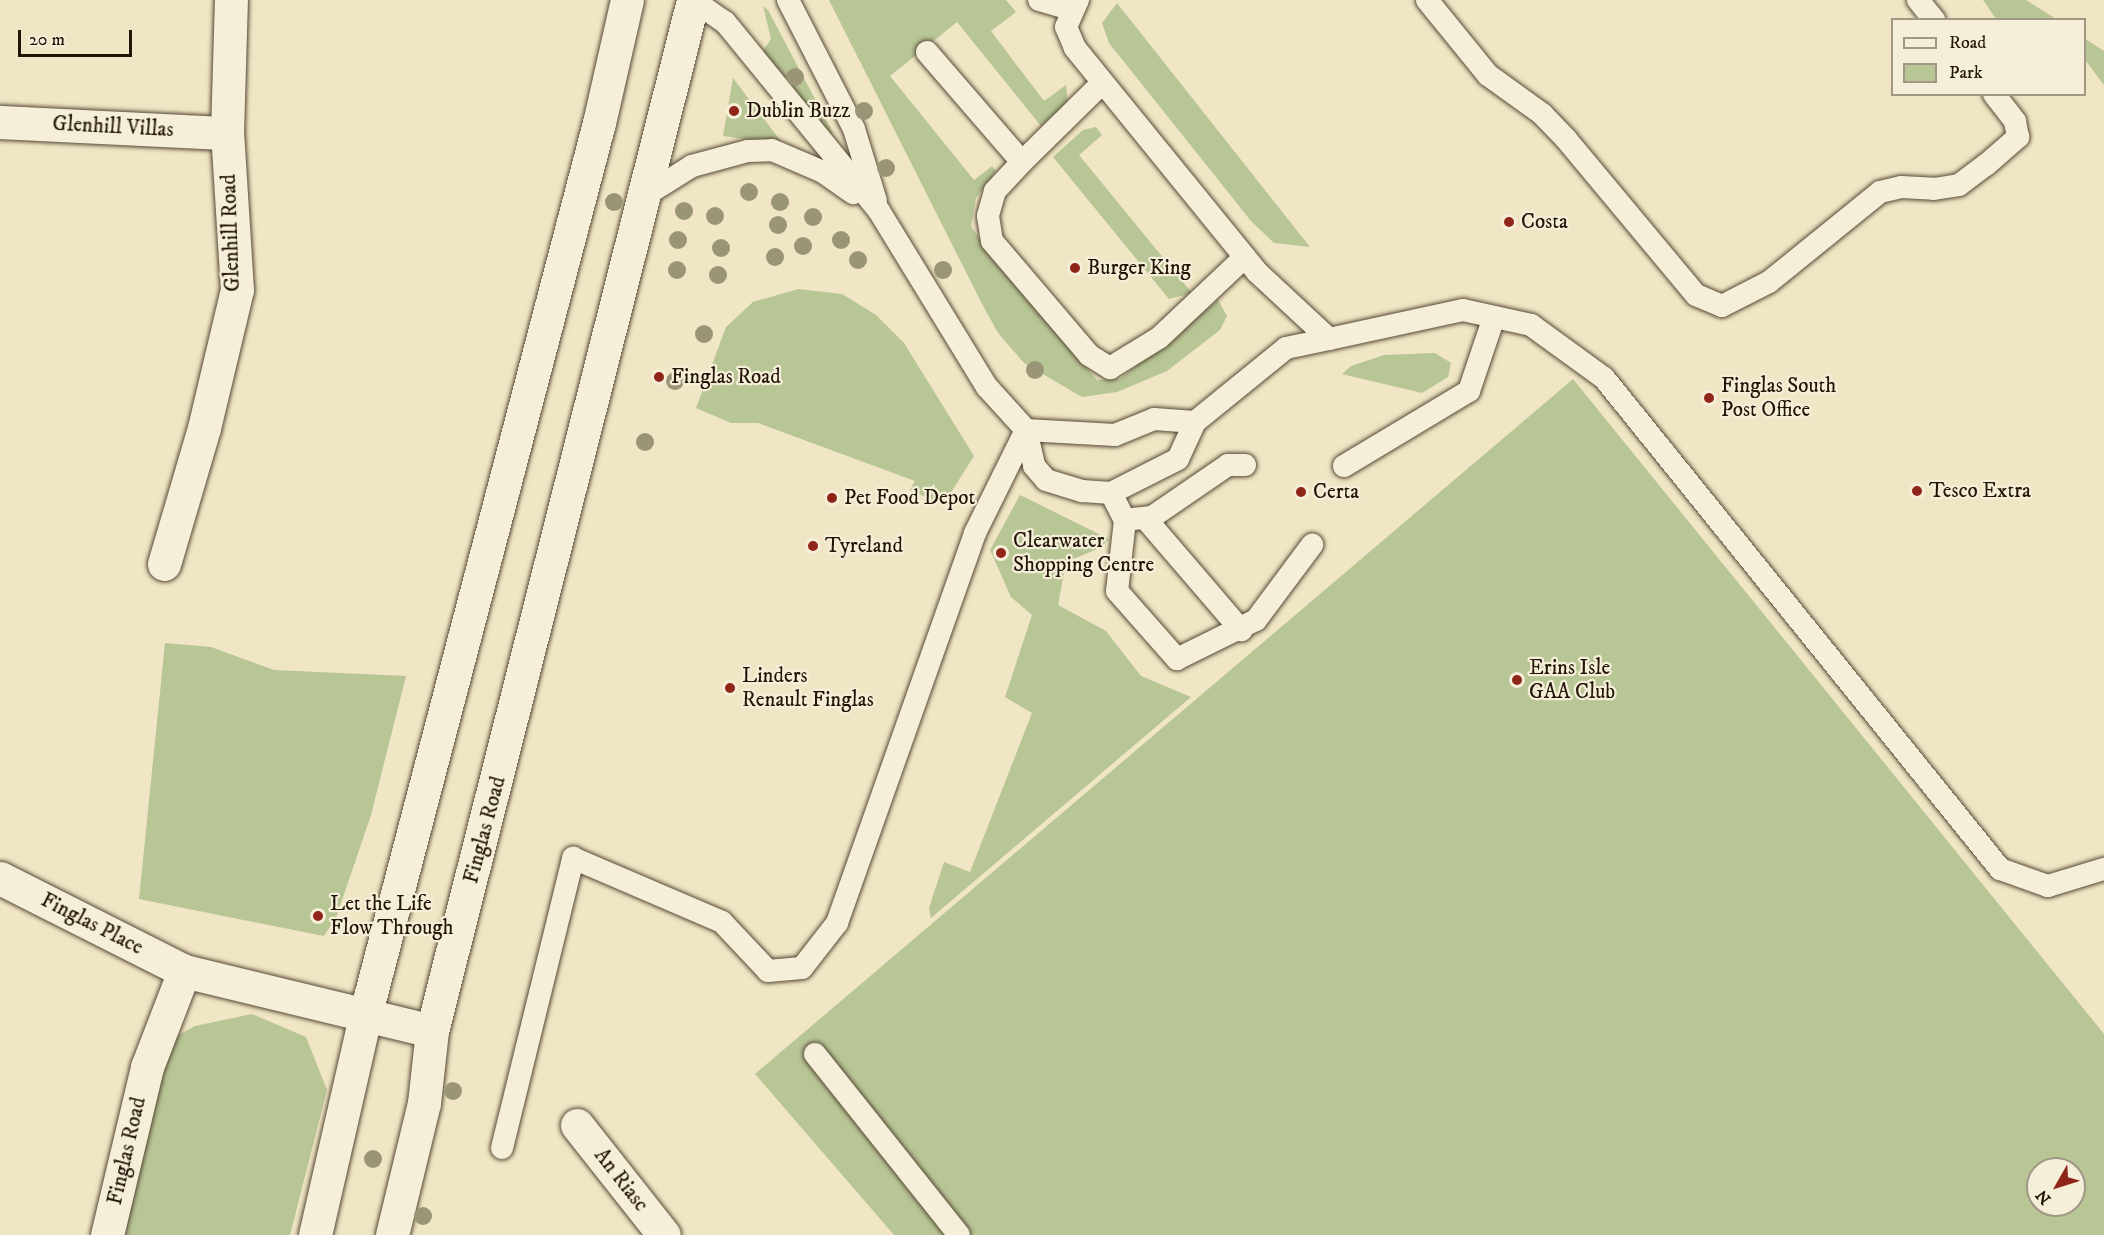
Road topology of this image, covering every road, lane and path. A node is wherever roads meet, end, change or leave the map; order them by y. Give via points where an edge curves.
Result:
1 (231, 0) edge
2 (627, 0) edge
3 (693, 0) edge
4 (788, 0) edge
5 (1039, 0) edge
6 (1427, 0) edge
7 (1918, 0) edge
8 (1075, 5) edge
9 (1932, 18) edge
10 (927, 52) dead end
11 (1102, 83) junction
12 (1996, 96) edge
13 (0, 122) edge
14 (227, 133) junction
15 (1022, 162) junction
16 (641, 198) junction
17 (879, 211) junction
18 (1245, 257) junction
19 (1494, 317) junction
20 (1329, 339) junction
21 (1195, 422) junction
22 (1026, 430) junction
23 (1245, 465) dead end
24 (1344, 466) dead end
25 (1111, 493) junction
26 (1135, 519) junction
27 (1312, 545) dead end
28 (164, 564) dead end
29 (1241, 630) junction
30 (2104, 869) edge
31 (0, 878) edge
32 (184, 971) junction
33 (365, 1016) junction
34 (432, 1031) junction
35 (815, 1054) dead end
36 (577, 1125) dead end
37 (502, 1148) dead end
38 (107, 1235) edge
39 (315, 1235) edge
40 (392, 1235) edge
41 (664, 1235) edge
42 (959, 1235) edge

1 - 14 main road, Glenhill Road
2 - 33 main road via 590,158
3 - 16 main road, Finglas Road
3 - 17 lane via 725,22
4 - 17 lane via 854,129
5 - 8 lane
6 - 12 lane via 1488,75 1542,114 1566,139 1696,295 1722,306 1769,282 1880,192 1901,187 1934,189 1959,185 1986,165 2018,137 2015,121
7 - 9 lane
8 - 11 lane via 1066,27
10 - 15 lane
11 - 15 lane
11 - 18 lane
13 - 14 main road, Glenhill Villas
14 - 28 main road, Glenhill Road via 237,290 204,428
15 - 18 lane via 994,191 988,216 992,241 1089,355 1110,368 1159,338
16 - 17 lane via 692,166 748,151 772,150 823,172
16 - 34 main road, Finglas Road via 515,713
17 - 22 lane via 987,387
18 - 20 lane via 1287,303
19 - 20 lane via 1463,310
19 - 24 lane via 1469,391
19 - 30 lane via 1531,325 1604,378 2000,869 2048,885
20 - 21 lane via 1286,348
21 - 22 lane via 1154,419 1114,435
21 - 25 lane via 1178,459
22 - 25 lane via 1034,466 1046,480 1082,491
22 - 37 lane via 975,533 837,923 802,968 768,971 722,922 573,858
23 - 26 lane via 1228,465 1152,517
25 - 26 lane
26 - 29 lane
26 - 29 lane via 1117,591 1177,658
27 - 29 lane via 1256,620
31 - 32 main road, Finglas Place
32 - 33 main road
32 - 38 main road, Finglas Road via 147,1067
33 - 34 main road
33 - 39 main road
34 - 40 main road, Finglas Road via 424,1103
35 - 42 lane
36 - 41 main road, An Riasc

